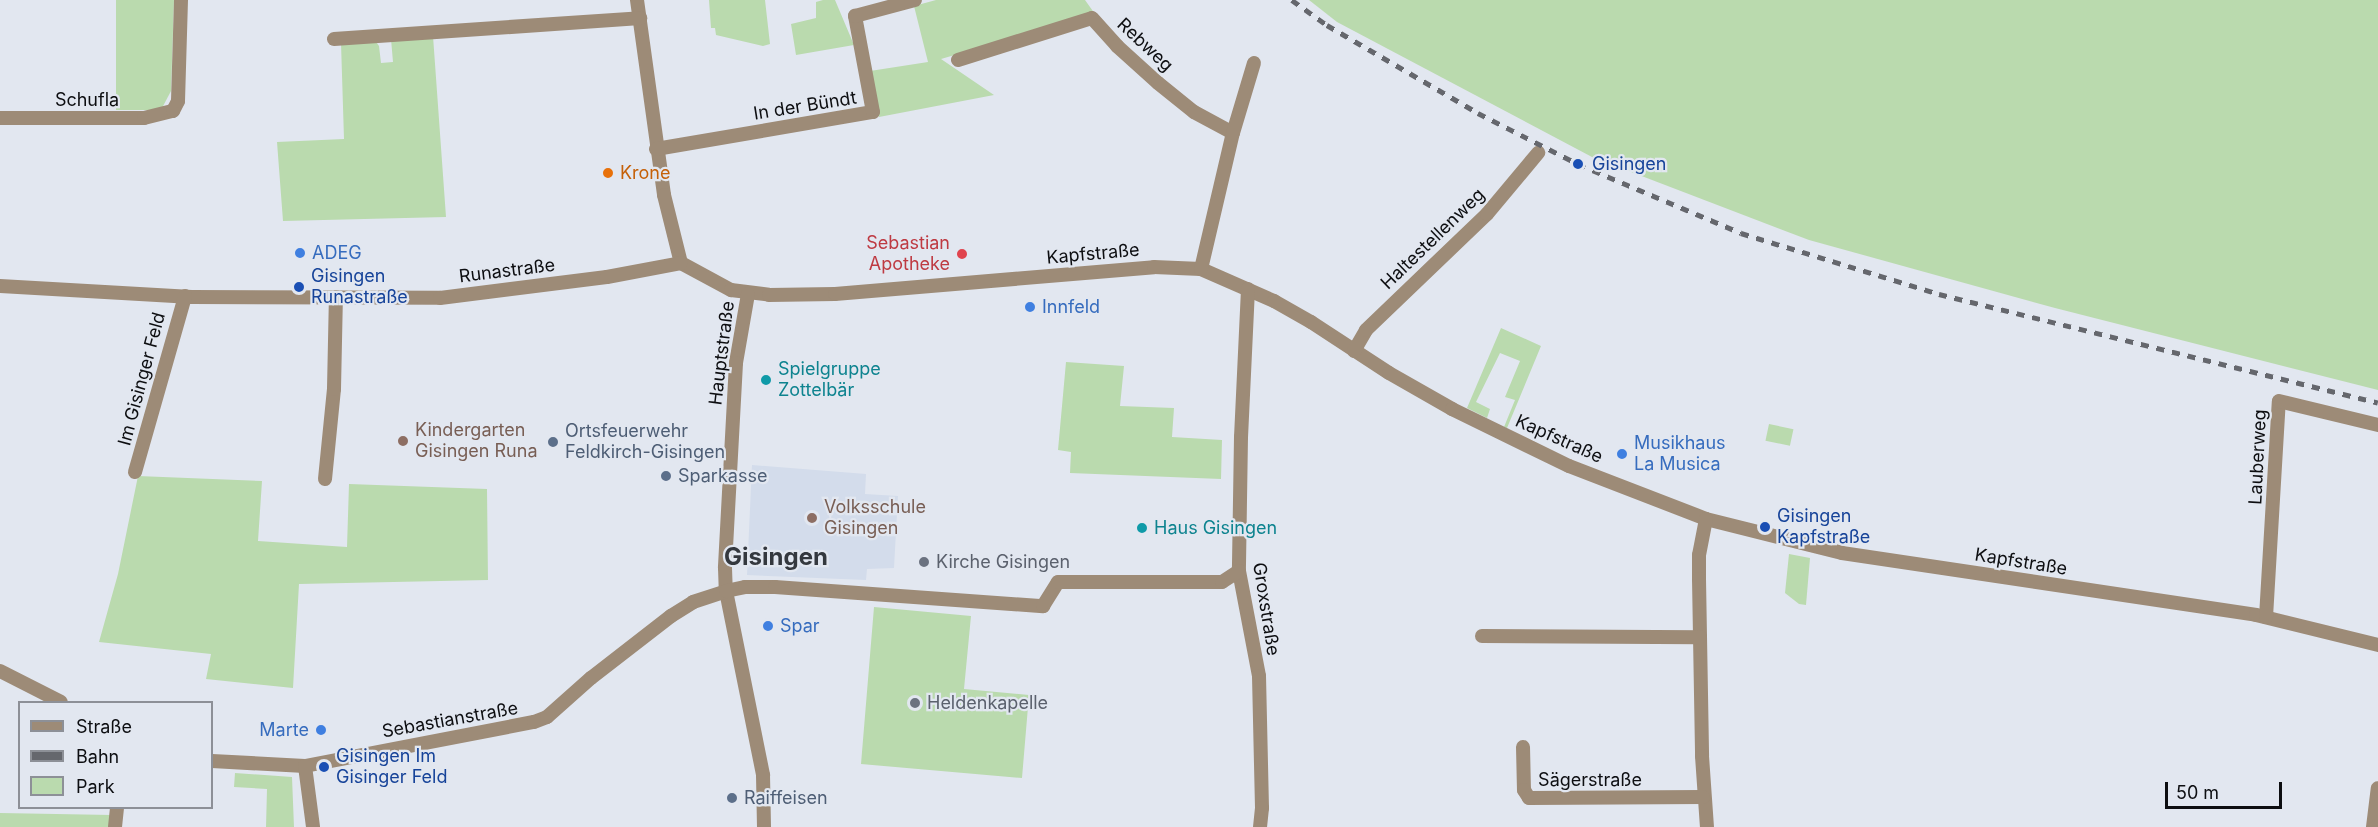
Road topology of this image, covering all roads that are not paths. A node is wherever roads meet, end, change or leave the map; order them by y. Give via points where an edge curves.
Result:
1 (181, 0) edge
2 (637, 0) edge
3 (915, 0) edge
4 (640, 18) junction
5 (334, 39) dead end
6 (958, 60) dead end
7 (1254, 63) dead end
8 (0, 118) edge
9 (1233, 133) junction
10 (656, 148) junction
11 (1538, 153) dead end
12 (681, 263) junction
13 (1201, 269) junction
14 (0, 286) edge
15 (1248, 290) junction
16 (748, 294) junction
17 (185, 296) junction
18 (336, 297) junction
19 (1354, 351) junction
20 (2378, 425) edge
21 (135, 472) dead end
22 (325, 479) dead end
23 (1706, 519) junction
24 (1239, 571) junction
25 (726, 591) junction
26 (2266, 617) junction
27 (1482, 636) dead end
28 (1700, 637) junction
29 (2378, 645) edge
30 (0, 671) edge
31 (59, 701) edge
32 (1523, 747) dead end
33 (213, 760) edge
34 (306, 766) junction
35 (2378, 788) edge
36 (1703, 797) junction
37 (2377, 807) edge
38 (117, 809) edge
39 (766, 826) edge
40 (115, 827) edge
41 (314, 827) edge
42 (1260, 827) edge
43 (1707, 827) edge
44 (2373, 827) edge

1 - 8 street, Schufla via 178,101 173,111 144,118
2 - 4 street
3 - 10 street, In der Bündt via 855,16 873,112
4 - 5 street
4 - 10 street
6 - 9 street, Rebweg via 1092,18 1158,83 1194,112
7 - 9 street
9 - 13 street
10 - 12 street via 668,222
11 - 19 street, Haltestellenweg via 1487,214 1366,330
12 - 16 street, Hauptstraße via 731,290
12 - 18 street, Runastraße via 607,277 440,298
13 - 15 street, Kapfstraße
13 - 16 street, Kapfstraße via 1154,267 887,291
14 - 17 street, Runastraße
15 - 19 street, Kapfstraße via 1311,322
15 - 24 street, Groxstraße
16 - 25 street, Hauptstraße via 733,399
17 - 18 street, Runastraße
17 - 21 street, Im Gisinger Feld
18 - 22 street via 334,389
19 - 23 street, Kapfstraße via 1452,409 1569,466
20 - 26 street, Lauberweg via 2279,401
23 - 26 street, Kapfstraße via 1842,553
23 - 28 street via 1699,555
24 - 25 street, Sebastianstraße via 1222,582 1058,582 1043,606 775,587
24 - 42 street, Groxstraße via 1259,676
25 - 34 street, Sebastianstraße via 693,602 671,616 547,717 512,729
25 - 39 street, Hauptstraße via 763,775
26 - 29 street, Kapfstraße
27 - 28 street
28 - 36 street
30 - 31 street
32 - 36 street, Sägerstraße via 1524,790 1529,798
33 - 34 street, Sebastianstraße
34 - 41 street
35 - 37 street
36 - 43 street
37 - 44 street
38 - 40 street

